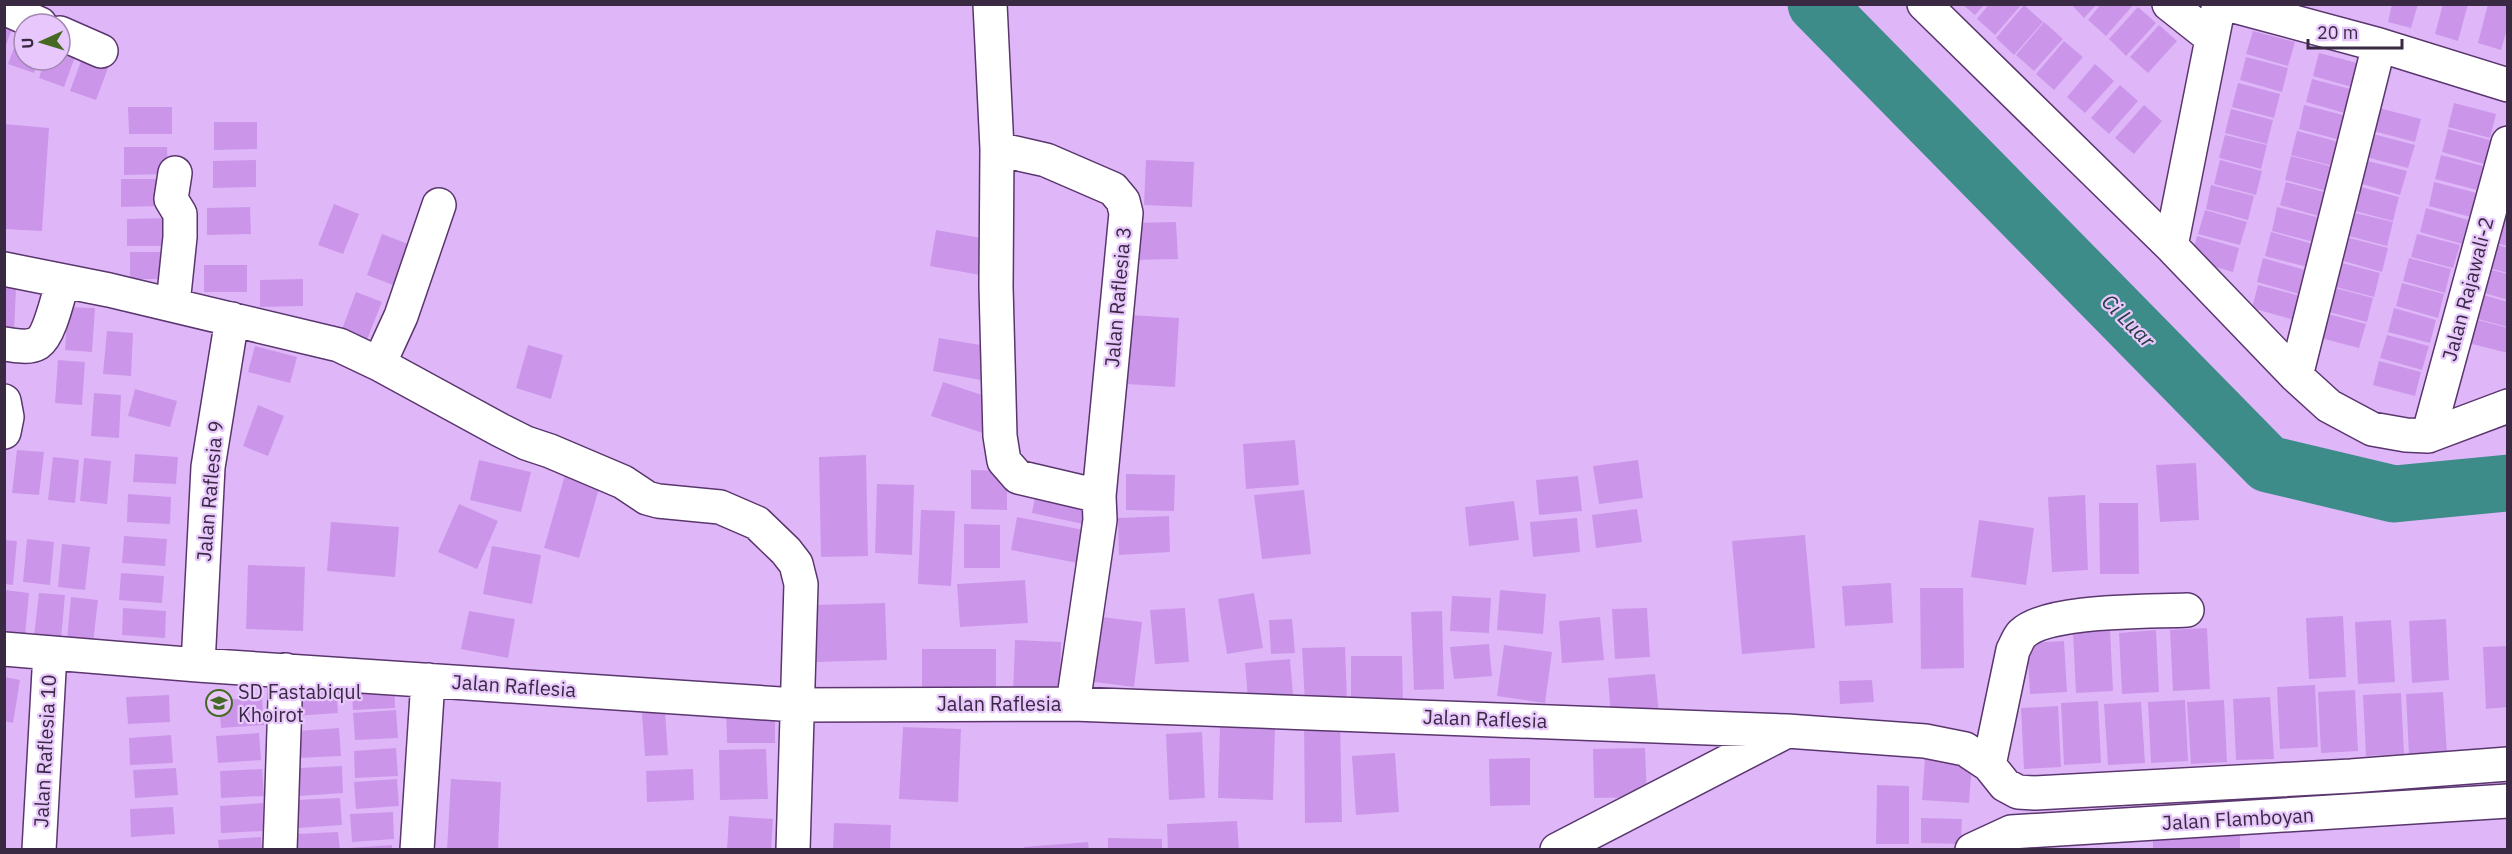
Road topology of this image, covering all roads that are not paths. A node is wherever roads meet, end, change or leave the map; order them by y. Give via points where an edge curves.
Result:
1 (990, 4) edge
2 (1924, 4) edge
3 (2169, 4) edge
4 (2219, 4) edge
5 (2227, 4) edge
6 (72, 38) edge
7 (2212, 38) junction
8 (2379, 45) junction
9 (100, 51) dead end
10 (2508, 85) edge
11 (2508, 143) edge
12 (997, 149) junction
13 (175, 173) dead end
14 (439, 205) dead end
15 (2170, 246) junction
16 (4, 269) edge
17 (63, 281) junction
18 (172, 304) junction
19 (232, 319) junction
20 (4, 344) edge
21 (379, 364) junction
22 (2296, 376) junction
23 (4, 401) edge
24 (2508, 406) edge
25 (4, 432) edge
26 (2428, 436) junction
27 (1099, 495) junction
28 (2187, 610) dead end
29 (4, 649) edge
30 (50, 653) junction
31 (198, 664) junction
32 (286, 670) junction
33 (428, 680) junction
34 (1073, 704) junction
35 (796, 705) junction
36 (1787, 731) junction
37 (2508, 764) edge
38 (1997, 775) junction
39 (2351, 776) junction
40 (2508, 801) edge
41 (2354, 812) junction
42 (2011, 832) junction
43 (39, 849) edge
44 (280, 849) edge
45 (417, 849) edge
46 (793, 849) edge
47 (1557, 849) edge
48 (1972, 849) edge

1 - 12 street
2 - 15 street
3 - 7 street
4 - 7 street
5 - 8 street
6 - 9 street
7 - 15 street
8 - 10 street
8 - 22 street
11 - 26 street, Jalan Rajawali-2
12 - 27 street via 996,286 1004,461 1018,477
12 - 27 street, Jalan Raflesia 3 via 1046,160 1113,189 1123,201 1126,213
13 - 18 street via 171,199 180,214 180,237
14 - 21 street via 401,316
15 - 22 street
16 - 17 street
17 - 18 street
17 - 20 street via 45,335 37,344
18 - 19 street
19 - 21 street via 339,345
19 - 31 street, Jalan Raflesia 9 via 208,467
21 - 35 street via 500,430 624,482 647,498 720,507 757,523 796,564 801,584
22 - 26 street via 2330,406 2372,429
23 - 25 street
24 - 26 street
27 - 34 street, Jalan Raflesia 3 via 1100,520
28 - 38 street via 2073,616 2044,621 2022,634 2013,650
29 - 30 street, Jalan Raflesia
30 - 31 street, Jalan Raflesia
30 - 43 street, Jalan Raflesia 10
31 - 32 street, Jalan Raflesia
32 - 33 street, Jalan Raflesia
32 - 44 street
33 - 35 street, Jalan Raflesia
33 - 45 street
34 - 35 street, Jalan Raflesia
34 - 36 street, Jalan Raflesia
35 - 46 street
36 - 38 street, Jalan Raflesia via 1925,741 1965,749
36 - 47 street
37 - 39 street, Jalan Raflesia
38 - 39 street, Jalan Raflesia via 2018,792 2036,794
38 - 42 street
39 - 41 street
40 - 41 street, Jalan Flamboyan
41 - 42 street, Jalan Flamboyan
42 - 48 street, Jalan Flamboyan

